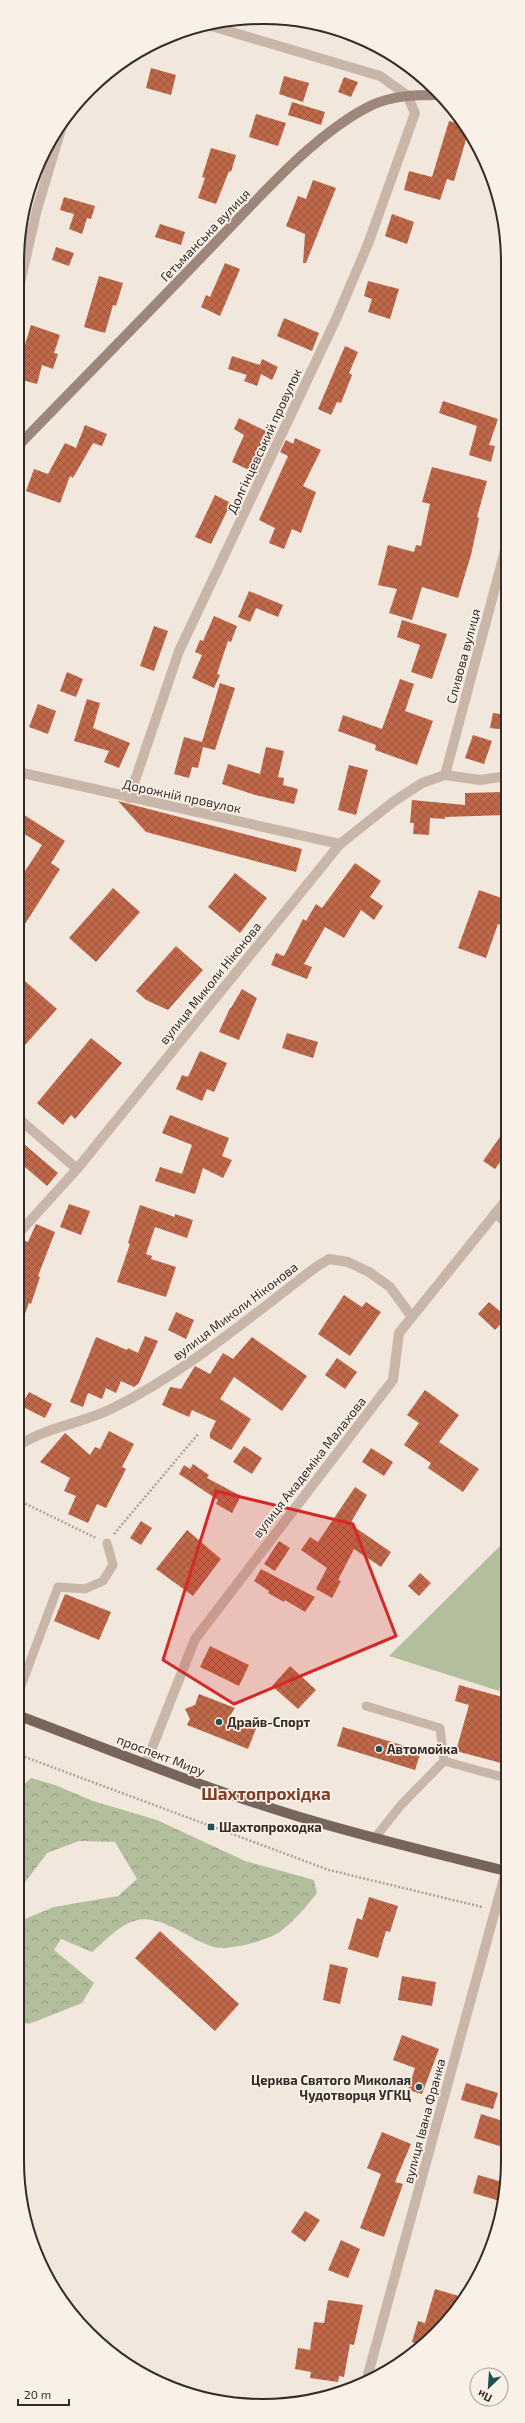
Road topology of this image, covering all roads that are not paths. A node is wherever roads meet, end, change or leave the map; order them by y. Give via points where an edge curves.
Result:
1 (219, 28) edge
2 (407, 95) junction
3 (432, 95) edge
4 (58, 140) edge
5 (24, 266) edge
6 (24, 440) edge
7 (501, 565) edge
8 (24, 773) edge
9 (445, 775) junction
10 (501, 777) edge
11 (129, 798) junction
12 (340, 844) junction
13 (24, 1123) edge
14 (77, 1169) junction
15 (501, 1206) edge
16 (495, 1213) junction
17 (501, 1218) edge
18 (24, 1227) edge
19 (412, 1316) junction
20 (24, 1443) edge
21 (107, 1543) road end
22 (24, 1678) edge
23 (366, 1706) dead end
24 (24, 1717) edge
25 (444, 1761) junction
26 (146, 1763) junction
27 (501, 1777) edge
28 (374, 1839) junction
29 (501, 1870) edge
30 (501, 1890) edge
31 (368, 2374) edge

1 - 2 street via 380,76
2 - 3 street, Гетьманська вулиця
2 - 6 street, Гетьманська вулиця via 371,105 319,142 237,220
2 - 11 street, Долгінцевський провулок via 415,113 368,244 337,317 179,651
4 - 5 street via 37,209
7 - 9 street, Сливова вулиця
8 - 11 street, Дорожній провулок
9 - 10 street via 480,780
9 - 12 street, вулиця Миколи Ніконова via 422,782
11 - 12 street, Дорожній провулок
12 - 14 street, вулиця Миколи Ніконова
13 - 14 street
14 - 18 street, вулиця Миколи Ніконова
15 - 16 street, вулиця Академіка Малахова
16 - 17 street
16 - 19 street, вулиця Академіка Малахова
19 - 20 street, вулиця Миколи Ніконова via 390,1287 369,1272 348,1262 329,1259 193,1362 110,1409 58,1426
19 - 26 street, вулиця Академіка Малахова via 399,1333 393,1380 195,1639
21 - 22 lane via 113,1565 103,1581 85,1588 58,1587
23 - 25 lane via 440,1728
24 - 26 main road, проспект Миру
25 - 27 lane
25 - 28 lane via 400,1805
26 - 28 main road, проспект Миру via 223,1792
28 - 29 main road, проспект Миру
30 - 31 street, вулиця Івана Франка

